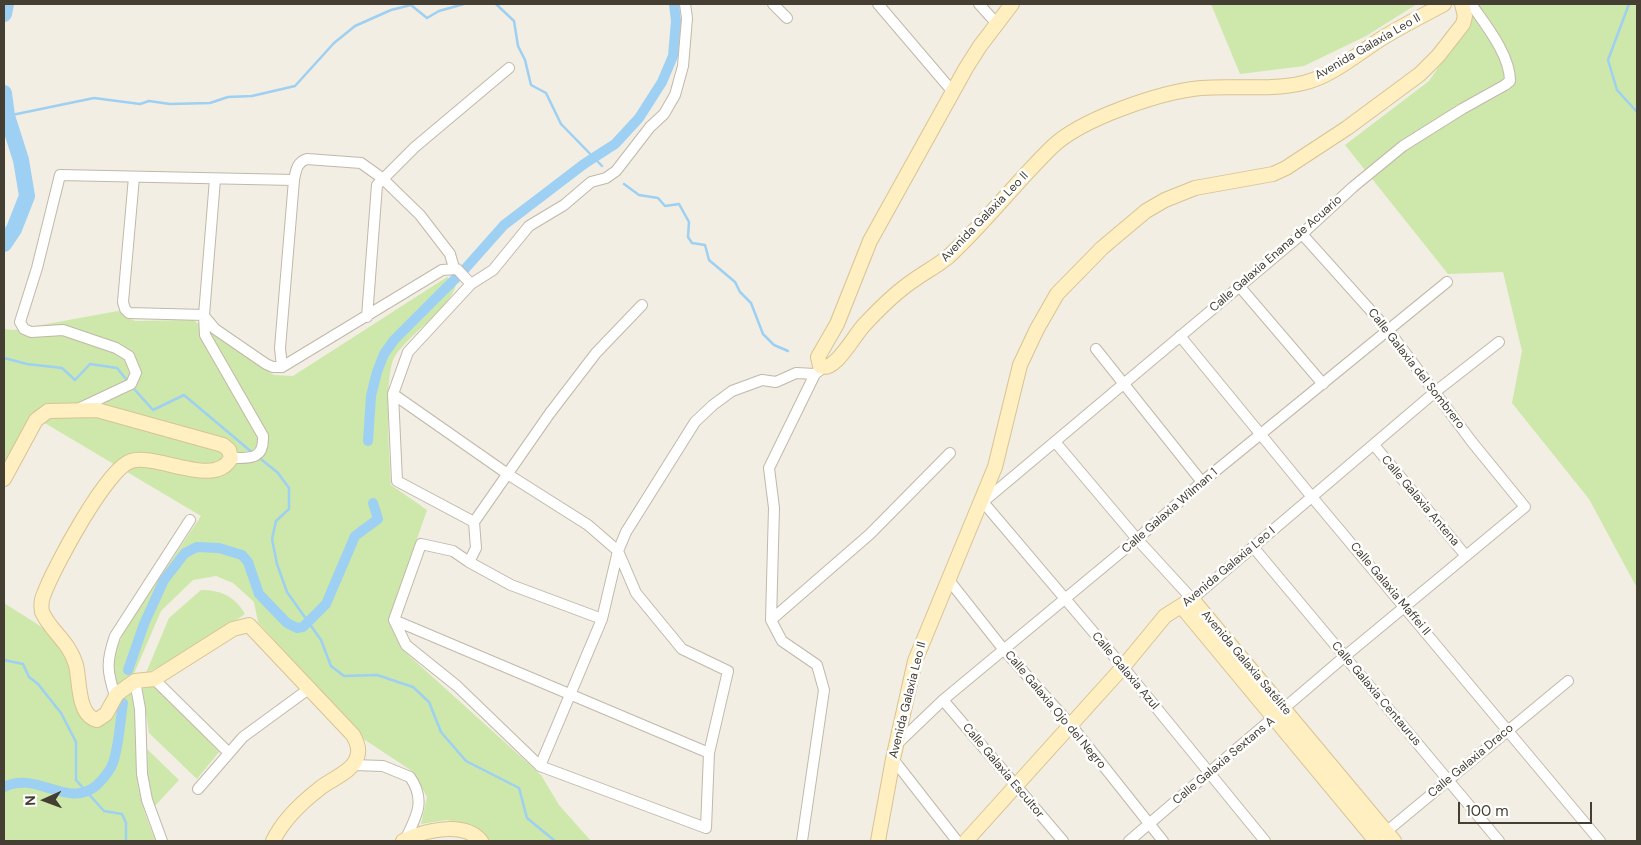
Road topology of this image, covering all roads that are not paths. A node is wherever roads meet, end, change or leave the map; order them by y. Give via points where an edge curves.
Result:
1 (685, 4) edge
2 (773, 4) edge
3 (878, 4) edge
4 (980, 4) edge
5 (1012, 4) edge
6 (1444, 4) edge
7 (1463, 6) edge
8 (788, 18) dead end
9 (997, 24) junction
10 (510, 68) dead end
11 (953, 92) junction
12 (134, 177) junction
13 (382, 178) junction
14 (215, 179) junction
15 (294, 180) junction
16 (1302, 234) junction
17 (456, 268) junction
18 (1447, 282) dead end
19 (471, 284) junction
20 (1240, 287) junction
21 (642, 305) dead end
22 (204, 315) junction
23 (367, 317) junction
24 (1389, 331) junction
25 (1180, 336) junction
26 (1499, 342) dead end
27 (1096, 349) dead end
28 (282, 367) junction
29 (820, 371) junction
30 (1124, 384) junction
31 (1323, 384) junction
32 (1435, 392) junction
33 (393, 394) junction
34 (79, 409) junction
35 (1260, 435) junction
36 (1056, 443) junction
37 (1374, 445) junction
38 (950, 453) dead end
39 (231, 458) junction
40 (508, 475) junction
41 (4, 479) edge
42 (1202, 482) junction
43 (1312, 497) junction
44 (982, 502) junction
45 (1525, 507) joint
46 (190, 520) dead end
47 (474, 522) junction
48 (1137, 540) junction
49 (1254, 548) junction
50 (618, 552) junction
51 (1466, 556) junction
52 (469, 562) junction
53 (948, 579) junction
54 (1064, 601) junction
55 (1187, 603) junction
56 (1405, 606) junction
57 (602, 619) junction
58 (394, 620) junction
59 (771, 620) junction
60 (1004, 650) junction
61 (1344, 657) junction
62 (1123, 667) junction
63 (154, 679) junction
64 (135, 681) junction
65 (1568, 681) dead end
66 (310, 688) junction
67 (569, 693) junction
68 (115, 696) junction
69 (943, 700) junction
70 (1279, 714) junction
71 (1071, 725) junction
72 (1508, 729) junction
73 (894, 752) junction
74 (229, 753) junction
75 (709, 753) junction
76 (353, 765) junction
77 (540, 766) junction
78 (1210, 772) junction
79 (1449, 780) junction
80 (1016, 786) junction
81 (198, 788) dead end
82 (1149, 825) junction
83 (1381, 839) edge
84 (162, 841) edge
85 (273, 841) edge
86 (404, 841) edge
87 (481, 841) edge
88 (802, 841) edge
89 (878, 841) edge
90 (957, 841) edge
91 (966, 841) edge
92 (1062, 841) edge
93 (1129, 841) edge
94 (1163, 841) edge
95 (1265, 841) edge
96 (1499, 841) edge
97 (1600, 841) edge

1 - 19 street via 683,66 675,95 664,114 616,171 606,178 590,182 564,204 529,226 493,270
2 - 8 street
3 - 11 street
4 - 9 street
5 - 9 street
6 - 29 street, Avenida Galaxia Leo II via 1332,71 1310,80 1281,86 1201,88 1176,92 1080,128 1053,146 950,255 892,297 854,335 836,363
7 - 16 street, Calle Galaxia Enana de Acuario via 1474,8 1488,28 1510,72 1510,80 1403,146
7 - 44 street, Avenida Galaxia Leo II via 1466,16 1463,24 1438,56 1420,74 1347,128 1273,174 1195,188 1165,200 1146,211 1072,278 1057,294 1020,365 1004,437
9 - 11 street
10 - 13 street via 452,114
11 - 29 street via 862,258 837,324 818,357
12 - 14 street
12 - 22 street via 125,309 129,312
12 - 34 street via 60,175 37,268 22,312 20,322 24,329 31,332 63,330 116,348 133,362 136,373 131,384
13 - 15 street via 361,163 308,159 297,167
13 - 17 street via 420,215 450,254
13 - 23 street via 375,194
14 - 15 street
14 - 22 street
15 - 28 street via 280,348
16 - 20 street, Calle Galaxia Enana de Acuario
16 - 24 street, Calle Galaxia del Sombrero
17 - 19 street
17 - 23 street via 434,274
18 - 24 street, Calle Galaxia Wilman 1
19 - 33 street via 408,352
20 - 25 street, Calle Galaxia Enana de Acuario
20 - 31 street
21 - 40 street via 590,360
22 - 28 street via 215,329 266,364 273,368
22 - 39 street via 205,335 263,436 259,453 251,458
23 - 28 street
24 - 31 street, Calle Galaxia Wilman 1
24 - 32 street, Calle Galaxia del Sombrero
25 - 30 street, Calle Galaxia Enana de Acuario
25 - 35 street, Calle Galaxia Maffei II
26 - 32 street, Avenida Galaxia Leo I
27 - 30 street
29 - 50 street via 796,373 776,382 762,380 732,391 713,405 695,422 626,532
29 - 59 street via 769,468 774,508
30 - 36 street, Calle Galaxia Enana de Acuario
30 - 42 street
31 - 35 street, Calle Galaxia Wilman 1
32 - 37 street, Avenida Galaxia Leo I
32 - 45 street, Calle Galaxia del Sombrero
33 - 40 street
33 - 47 street via 397,481
34 - 39 street via 129,418 223,445
34 - 41 street via 48,411 36,420
35 - 42 street, Calle Galaxia Wilman 1
35 - 43 street, Calle Galaxia Maffei II
36 - 44 street, Calle Galaxia Enana de Acuario
36 - 48 street, Avenida Galaxia Satélite
37 - 43 street, Avenida Galaxia Leo I
37 - 51 street, Calle Galaxia Antena
38 - 59 street via 870,534
39 - 68 street via 228,464 217,470 143,460 121,466 87,512 43,594 42,612 69,648 75,663 86,715 101,719
40 - 47 street
40 - 50 street via 588,525
42 - 48 street, Calle Galaxia Wilman 1
43 - 49 street, Avenida Galaxia Leo I
43 - 56 street, Calle Galaxia Maffei II
44 - 53 street, Avenida Galaxia Leo II
44 - 54 street, Calle Galaxia Azul
45 - 51 street, Calle Galaxia Sextans A
46 - 68 street via 115,636 108,658 108,674
47 - 52 street via 476,548
48 - 54 street, Calle Galaxia Wilman 1
48 - 55 street, Avenida Galaxia Satélite
49 - 55 street, Avenida Galaxia Leo I
49 - 61 street, Calle Galaxia Centaurus
50 - 57 street
50 - 75 street via 636,594 682,649 728,671
51 - 56 street, Calle Galaxia Sextans A
52 - 57 street via 511,585
52 - 58 street via 452,551 421,544
53 - 60 street, Calle Galaxia Ojo del Negro
53 - 73 street, Avenida Galaxia Leo II via 915,661
54 - 60 street, Calle Galaxia Wilman 1
54 - 62 street, Calle Galaxia Azul
55 - 62 street, Avenida Galaxia Leo I via 1165,616
55 - 70 street, Avenida Galaxia Satélite
56 - 61 street, Calle Galaxia Sextans A
56 - 72 street, Calle Galaxia Maffei II
57 - 67 street
58 - 67 street
58 - 77 street via 406,645 457,686
59 - 88 street via 782,640 817,665 824,690
60 - 69 street, Calle Galaxia Wilman 1
60 - 71 street, Calle Galaxia Ojo del Negro
61 - 70 street, Calle Galaxia Sextans A
61 - 79 street, Calle Galaxia Centaurus
62 - 71 street, Avenida Galaxia Leo I
62 - 78 street, Calle Galaxia Azul
63 - 64 street
63 - 66 street via 233,629 249,625
63 - 74 street
64 - 68 street
64 - 84 street via 146,800
65 - 72 street, Calle Galaxia Draco
66 - 74 street via 243,737
66 - 76 street via 354,735 358,757
67 - 75 street
67 - 77 street
69 - 73 street, Calle Galaxia Wilman 1
69 - 80 street, Calle Galaxia Escultor
70 - 78 street, Calle Galaxia Sextans A
70 - 83 street, Avenida Galaxia Satélite
71 - 80 street, Avenida Galaxia Leo I
71 - 82 street, Calle Galaxia Ojo del Negro
72 - 79 street, Calle Galaxia Draco
72 - 97 street, Calle Galaxia Maffei II
73 - 89 street, Avenida Galaxia Leo II
73 - 90 street
74 - 81 street
75 - 77 street via 706,828
76 - 85 street via 302,804
76 - 86 street via 383,766 410,777 420,796
78 - 82 street, Calle Galaxia Sextans A
78 - 95 street, Calle Galaxia Azul
79 - 83 street, Calle Galaxia Draco
79 - 96 street, Calle Galaxia Centaurus
80 - 91 street, Avenida Galaxia Leo I
80 - 92 street, Calle Galaxia Escultor
82 - 93 street, Calle Galaxia Sextans A
82 - 94 street, Calle Galaxia Ojo del Negro
86 - 87 street via 434,831 460,830

